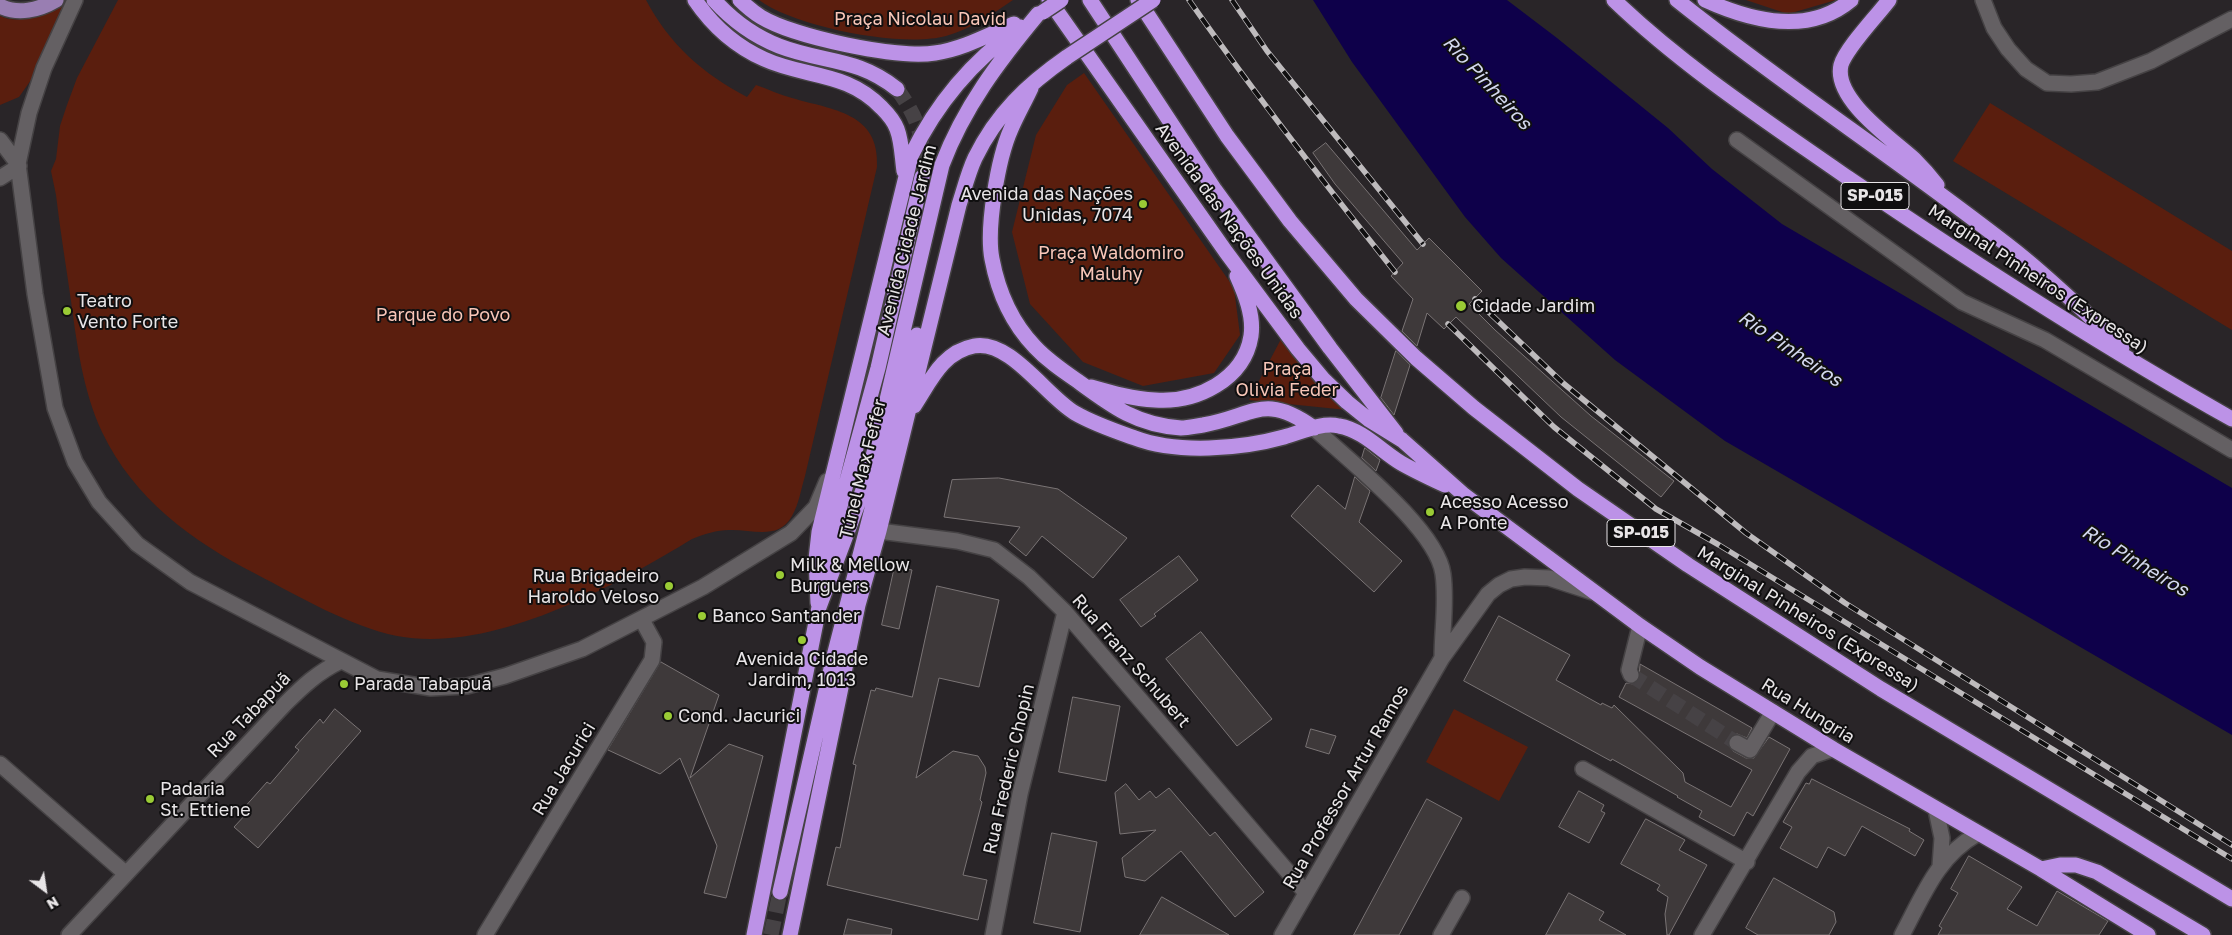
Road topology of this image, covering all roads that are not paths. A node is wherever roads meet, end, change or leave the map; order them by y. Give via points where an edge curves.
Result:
1 (56, 0) edge
2 (75, 0) edge
3 (695, 0) edge
4 (714, 0) edge
5 (740, 0) edge
6 (1060, 0) edge
7 (1090, 0) edge
8 (1138, 0) edge
9 (1152, 0) edge
10 (1614, 0) edge
11 (1677, 0) edge
12 (1705, 0) edge
13 (1851, 0) edge
14 (1889, 0) edge
15 (1983, 0) edge
16 (0, 6) edge
17 (1044, 9) edge
18 (2232, 20) edge
19 (1036, 78) junction
20 (897, 89) tunnel mouth
21 (0, 140) edge
22 (1737, 140) dead end
23 (18, 165) junction
24 (922, 177) tunnel mouth
25 (0, 178) edge
26 (905, 178) junction
27 (959, 205) junction
28 (1958, 209) junction
29 (1226, 252) junction
30 (2149, 372) junction
31 (1082, 385) junction
32 (907, 418) junction
33 (2232, 419) edge
34 (1314, 428) junction
35 (1402, 440) junction
36 (2232, 450) edge
37 (836, 461) junction
38 (1464, 495) junction
39 (880, 531) junction
40 (1600, 595) junction
41 (819, 607) junction
42 (1065, 612) junction
43 (642, 620) junction
44 (1640, 626) junction
45 (1442, 658) junction
46 (341, 661) junction
47 (1631, 675) dead end
48 (1773, 712) junction
49 (1737, 743) tunnel mouth
50 (1833, 749) junction
51 (0, 764) edge
52 (1583, 769) dead end
53 (1936, 810) junction
54 (1977, 834) junction
55 (1746, 862) junction
56 (1940, 866) junction
57 (2041, 870) junction
58 (125, 873) junction
59 (780, 892) tunnel mouth
60 (1306, 893) junction
61 (1462, 898) dead end
62 (2232, 898) edge
63 (69, 935) edge
64 (485, 935) edge
65 (754, 935) edge
66 (790, 935) edge
67 (992, 935) edge
68 (1282, 935) edge
69 (1442, 935) edge
70 (1702, 935) edge
71 (1902, 935) edge
72 (2148, 935) edge
73 (2203, 935) edge

1 - 16 main road via 32,10 8,10
2 - 23 street via 44,68
3 - 26 highway via 720,31 743,48 765,60 840,79 868,95 897,129
4 - 20 highway via 740,24 780,47 868,70
5 - 17 highway via 760,16 784,27 899,54 935,53 958,47
6 - 17 highway, bridge
7 - 35 highway, Avenida das Nações Unidas via 1215,190 1330,348
8 - 62 highway, Marginal Pinheiros (Expressa) / SP-015 via 1227,136 1290,221 1356,299 1416,358 1474,408 1578,489 1688,565 1882,688
9 - 19 highway, bridge
10 - 30 highway, Marginal Pinheiros (Expressa) / SP-015 via 1718,87 1804,147 1923,228
11 - 28 highway
12 - 13 highway via 1732,12 1767,21 1800,21 1825,15
14 - 28 highway via 1848,52 1841,65 1841,77 1855,105 1915,160
15 - 18 street via 1994,28 2008,49 2026,69 2047,83 2097,82 2151,61
17 - 26 highway, Avenida Cidade Jardim via 982,57 956,84 922,134
17 - 29 highway, Avenida das Nações Unidas
17 - 41 highway, Avenida Cidade Jardim via 1007,51 953,135 942,165 866,482
19 - 27 highway via 993,125 975,159
19 - 31 highway via 1010,130 998,173 992,217 992,257 999,288 1012,315 1034,346
21 - 23 street
22 - 36 street via 1962,302 2044,340
23 - 25 street
23 - 46 street via 35,294 55,408 75,462 98,502 137,544 190,582
24 - 41 highway via 878,368 831,539
26 - 37 highway, Avenida Cidade Jardim
27 - 32 highway
27 - 59 highway, Túnel Max Feffer via 941,239 833,660
28 - 30 highway via 2024,259
29 - 31 highway via 1245,294 1251,335 1246,355 1222,382 1205,393 1187,398 1156,400 1121,396
29 - 35 highway, Avenida das Nações Unidas via 1324,380 1368,419
30 - 33 highway, Marginal Pinheiros (Expressa) / SP-015
31 - 34 highway via 1121,412 1149,423 1183,428 1263,408 1276,408 1291,413
32 - 34 highway via 943,362 956,352 974,346 998,350 1017,362 1075,413 1142,441 1183,448 1225,447 1284,437
32 - 39 highway
34 - 38 highway via 1339,426 1355,431 1402,464
34 - 45 street, Rua Professor Artur Ramos via 1398,505 1434,548 1444,582
35 - 38 highway, Avenida das Nações Unidas
37 - 41 highway, Avenida Cidade Jardim via 816,559
37 - 43 street via 816,507 791,533
38 - 40 highway, Rua Hungria
39 - 42 street, Rua Franz Schubert via 958,541 994,550 1029,577
39 - 66 highway via 858,605
40 - 44 highway, Rua Hungria
40 - 45 street, Rua Professor Artur Ramos via 1549,578 1525,577 1499,585 1488,594
41 - 65 highway, Avenida Cidade Jardim
42 - 60 street, Rua Franz Schubert
42 - 67 street, Rua Frederic Chopin via 1020,794
43 - 46 street via 582,649 467,686 431,688 377,679
43 - 64 street, Rua Jacurici via 654,642 652,660
44 - 47 street via 1629,670
44 - 48 highway, Rua Hungria
45 - 60 street, Rua Professor Artur Ramos
46 - 58 street, Rua Tabapuã via 309,679
48 - 49 street via 1750,750
48 - 50 highway, Rua Hungria
50 - 53 highway, Rua Hungria
50 - 55 street via 1812,756 1804,763
51 - 58 street
52 - 55 street
53 - 54 highway, Rua Hungria
53 - 56 street via 1942,838
54 - 56 street
54 - 57 highway, Rua Hungria
55 - 70 street
56 - 71 street
57 - 72 highway, Rua Hungria
57 - 73 highway via 2076,865 2097,872
58 - 63 street, Rua Tabapuã
60 - 68 street, Rua Professor Artur Ramos
61 - 69 street

